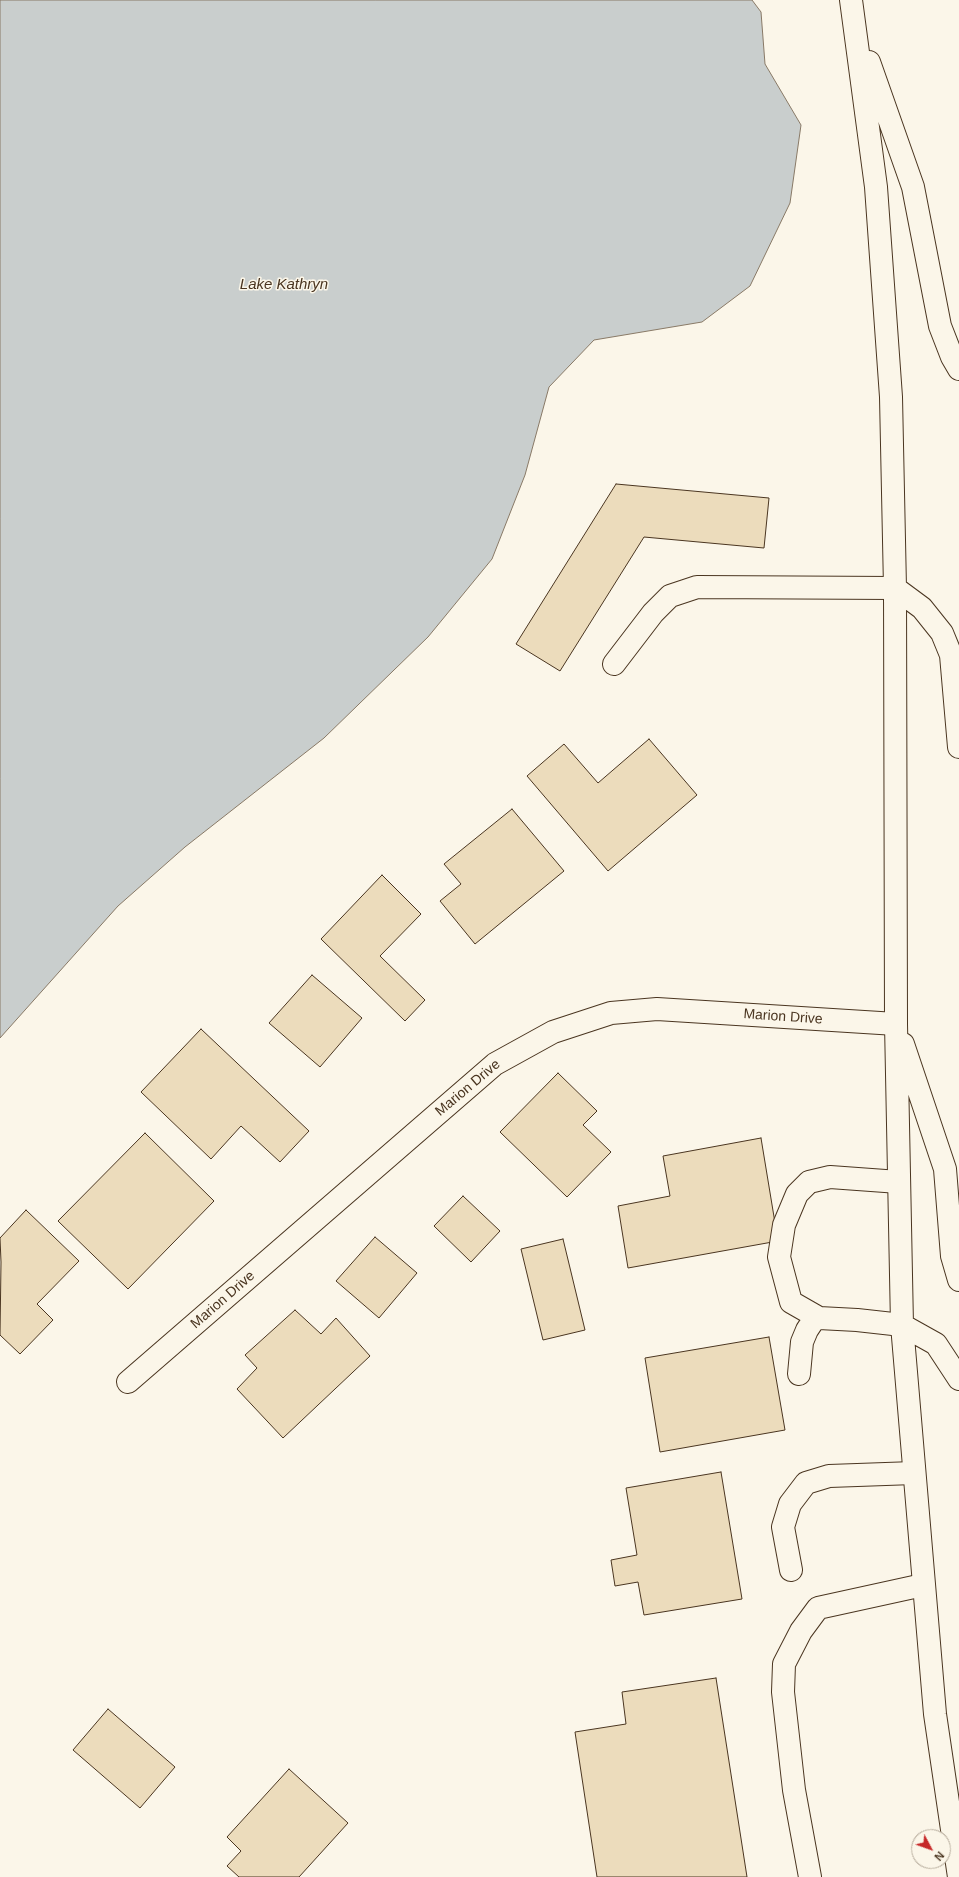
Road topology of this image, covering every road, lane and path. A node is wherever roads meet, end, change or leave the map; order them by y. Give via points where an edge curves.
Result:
1 (851, 0) edge
2 (854, 21) junction
3 (959, 369) edge
4 (895, 588) junction
5 (614, 664) dead end
6 (959, 747) edge
7 (896, 1024) junction
8 (899, 1182) junction
9 (959, 1280) edge
10 (819, 1318) junction
11 (902, 1325) junction
12 (799, 1374) dead end
13 (959, 1378) edge
14 (128, 1382) dead end
15 (914, 1473) junction
16 (791, 1570) dead end
17 (923, 1585) junction
18 (810, 1877) edge
19 (959, 1877) edge

1 - 2 main road
2 - 3 main road via 913,187 940,326
2 - 4 main road via 877,203 891,397
4 - 5 main road via 697,587 670,596 653,613
4 - 6 main road via 922,608 942,633 951,655
4 - 7 main road
7 - 8 main road
7 - 9 main road via 944,1169 952,1256
7 - 14 main road, Marion Drive via 657,1009 611,1013 552,1032 495,1064
8 - 10 main road via 830,1177 809,1182 797,1194 784,1225 779,1257 791,1302
8 - 11 main road
10 - 11 main road
10 - 12 main road via 813,1321 802,1342
11 - 13 main road via 936,1344
11 - 15 main road
15 - 16 main road via 828,1476 806,1483 790,1504 783,1527
15 - 17 main road
17 - 18 main road via 818,1608 801,1630 784,1664 783,1692 794,1790
17 - 19 main road via 935,1714

